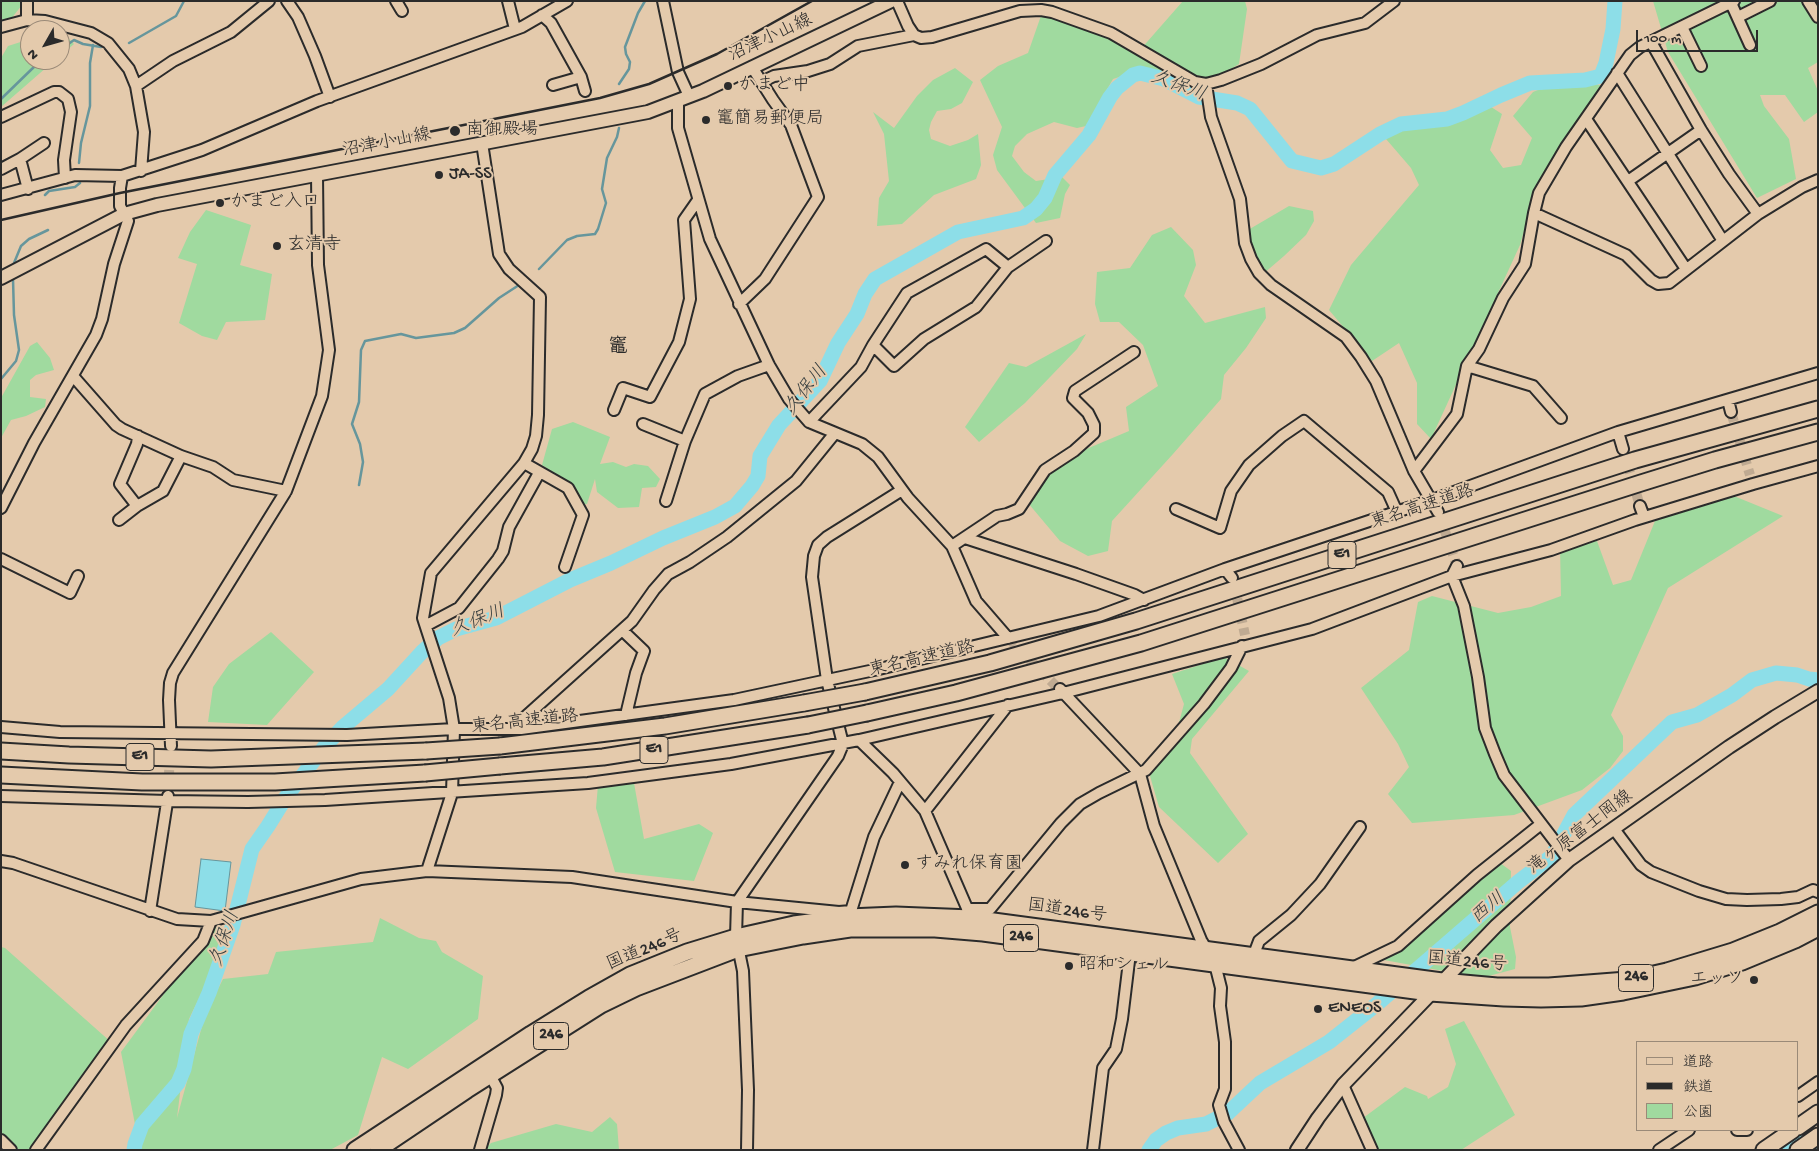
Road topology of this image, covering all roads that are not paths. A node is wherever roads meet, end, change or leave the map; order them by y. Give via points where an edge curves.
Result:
1 (27, 1) edge
2 (269, 1) edge
3 (287, 1) edge
4 (396, 1) edge
5 (508, 1) edge
6 (567, 1) edge
7 (663, 1) edge
8 (891, 1) edge
9 (897, 1) edge
10 (1394, 1) edge
11 (1770, 1) edge
12 (1808, 1) edge
13 (1733, 2) edge
14 (402, 11) dead end
15 (542, 15) junction
16 (1738, 17) junction
17 (1818, 17) edge
18 (27, 20) edge
19 (20, 22) edge
20 (1, 27) edge
21 (70, 27) edge
22 (1682, 27) junction
23 (515, 30) junction
24 (914, 35) junction
25 (1651, 42) junction
26 (1750, 45) dead end
27 (1701, 66) dead end
28 (752, 67) junction
29 (1617, 73) junction
30 (581, 77) junction
31 (761, 82) junction
32 (553, 85) dead end
33 (1206, 85) junction
34 (136, 86) junction
35 (586, 91) dead end
36 (330, 97) junction
37 (684, 99) junction
38 (1, 117) edge
39 (1586, 119) junction
40 (1701, 130) junction
41 (482, 143) junction
42 (44, 144) dead end
43 (1668, 153) junction
44 (20, 159) junction
45 (1, 169) edge
46 (141, 170) junction
47 (317, 175) junction
48 (122, 176) junction
49 (65, 178) junction
50 (1818, 180) edge
51 (1628, 181) junction
52 (28, 188) junction
53 (1, 195) edge
54 (698, 200) junction
55 (1534, 213) junction
56 (124, 214) junction
57 (1758, 214) junction
58 (1046, 241) dead end
59 (1722, 241) junction
60 (1008, 267) junction
61 (1686, 269) junction
62 (1, 278) edge
63 (739, 304) junction
64 (873, 345) junction
65 (1134, 352) dead end
66 (769, 365) junction
67 (1467, 366) junction
68 (1818, 372) edge
69 (73, 376) junction
70 (1728, 400) junction
71 (1818, 409) edge
72 (614, 410) dead end
73 (1731, 412) tunnel mouth
74 (1561, 418) dead end
75 (809, 422) junction
76 (643, 424) dead end
77 (1618, 432) junction
78 (1818, 432) edge
79 (835, 433) junction
80 (138, 436) junction
81 (685, 441) junction
82 (1623, 449) tunnel mouth
83 (181, 456) junction
84 (524, 463) junction
85 (1814, 467) edge
86 (1414, 471) junction
87 (539, 473) junction
88 (1818, 477) edge
89 (902, 490) junction
90 (286, 491) junction
91 (1432, 500) junction
92 (666, 501) dead end
93 (137, 506) junction
94 (1640, 506) tunnel mouth
95 (1, 508) edge
96 (1176, 509) dead end
97 (1397, 512) junction
98 (1438, 512) tunnel mouth
99 (1644, 517) junction
100 (119, 520) dead end
101 (964, 538) junction
102 (952, 546) junction
103 (1, 559) edge
104 (1457, 566) dead end
105 (565, 567) dead end
106 (1225, 568) junction
107 (78, 576) dead end
108 (1452, 576) junction
109 (1232, 578) tunnel mouth
110 (1144, 600) junction
111 (428, 630) junction
112 (622, 630) junction
113 (1008, 638) junction
114 (1245, 642) junction
115 (827, 680) junction
116 (1061, 691) junction
117 (1818, 691) edge
118 (1008, 705) junction
119 (626, 715) junction
120 (1, 727) edge
121 (454, 729) junction
122 (521, 729) junction
123 (170, 733) junction
124 (859, 740) junction
125 (843, 744) junction
126 (171, 746) tunnel mouth
127 (1, 751) edge
128 (1140, 774) junction
129 (1, 775) edge
130 (900, 782) junction
131 (452, 793) junction
132 (1, 796) edge
133 (167, 798) junction
134 (925, 811) junction
135 (1543, 826) junction
136 (1360, 827) dead end
137 (1614, 829) junction
138 (1565, 856) junction
139 (1, 862) edge
140 (427, 871) junction
141 (1818, 892) edge
142 (737, 902) junction
143 (150, 911) junction
144 (1818, 913) edge
145 (969, 914) junction
146 (211, 921) junction
147 (1818, 928) edge
148 (737, 943) junction
149 (1206, 950) junction
150 (1130, 953) junction
151 (1253, 957) junction
152 (1215, 964) junction
153 (1348, 969) junction
154 (1367, 978) junction
155 (1432, 986) junction
156 (490, 1075) junction
157 (1818, 1082) edge
158 (1343, 1085) junction
159 (1799, 1095) edge
160 (1818, 1113) edge
161 (1799, 1126) edge
162 (1687, 1131) edge
163 (1792, 1131) edge
164 (1818, 1136) edge
165 (1, 1140) edge
166 (382, 1149) edge
167 (11, 1150) edge
168 (36, 1150) edge
169 (355, 1150) edge
170 (480, 1150) edge
171 (747, 1150) edge
172 (1093, 1150) edge
173 (1239, 1150) edge
174 (1297, 1150) edge
175 (1372, 1150) edge
176 (1658, 1150) edge
177 (1764, 1150) edge
178 (1798, 1150) edge

1 - 18 street
2 - 34 street via 231,32 173,61
3 - 36 street via 298,17
4 - 14 street
5 - 23 street
6 - 15 street
7 - 37 street
8 - 28 main road, 沼津小山線
9 - 24 street
10 - 33 street via 1365,23 1317,35 1261,64
11 - 16 street
12 - 17 street
13 - 16 street
13 - 22 street
15 - 23 street
15 - 30 street via 551,23
16 - 26 street
19 - 20 street
21 - 34 street via 108,43 128,68
22 - 25 street
22 - 27 street
23 - 36 street
24 - 31 street via 858,46 830,64 774,76
24 - 33 street via 932,37 1020,11 1041,10 1111,33 1195,82
25 - 29 street via 1630,55
25 - 40 street
28 - 31 street
28 - 37 main road, 沼津小山線
29 - 39 street
29 - 43 street
30 - 32 street
30 - 35 street
31 - 63 street via 791,125 818,197 765,279
33 - 86 street via 1211,117 1240,199 1251,259 1271,285 1346,337 1362,357 1376,381
34 - 46 street via 144,132
36 - 46 street via 202,150
37 - 41 main road, 沼津小山線 via 648,112
37 - 54 street via 678,128
38 - 49 street via 54,92 60,92 68,99 71,112 64,160
39 - 51 street
39 - 55 street via 1539,193
40 - 43 street
40 - 57 street
41 - 47 main road, 沼津小山線
41 - 84 street via 499,254 509,269 540,297 536,436
42 - 44 street
43 - 51 street
43 - 59 street
44 - 45 street
44 - 52 street
46 - 48 street
47 - 56 main road, 沼津小山線
47 - 90 street via 318,265 329,350 322,396
48 - 49 street via 74,175
48 - 56 street via 120,206
49 - 52 street
50 - 57 street
51 - 61 street
52 - 53 street
54 - 63 street via 710,239
54 - 72 street via 684,220 690,299 679,342 650,397 623,388
55 - 61 street via 1626,255 1658,284 1669,283
55 - 67 street via 1525,264
56 - 62 main road, 沼津小山線
56 - 69 street via 128,221 114,264 102,319
57 - 59 street
58 - 60 street
59 - 61 street
60 - 64 street via 986,249 907,293
60 - 64 street via 976,307 924,339 894,366
63 - 66 street
64 - 75 street via 861,367
65 - 101 street via 1075,391 1073,398 1088,413 1094,433 1074,452 1045,470 1019,509 997,516
66 - 75 street via 789,399
66 - 81 street via 738,376 705,394
67 - 74 street via 1533,386
67 - 86 street via 1457,414
68 - 70 street
69 - 80 street via 116,425
69 - 95 street
70 - 73 street
70 - 77 street
71 - 127 highway, 東名高速道路 / E1, bridge via 1616,466 1136,621 990,663 865,692 665,726 500,746 211,759
75 - 79 street
76 - 81 street
77 - 82 street
77 - 91 street
78 - 129 highway, E1, bridge via 1641,483 1141,643 966,690 808,725 603,757 326,780 142,782
79 - 89 street via 871,450
79 - 112 street via 796,481 727,537 668,574
80 - 83 street
80 - 93 street via 120,484
81 - 92 street
83 - 90 street via 213,467 233,480
83 - 93 street via 163,491
84 - 87 street
84 - 111 street via 431,573 423,618
85 - 88 street
85 - 99 street via 1751,479
86 - 91 street
87 - 105 street via 568,488 583,515
87 - 111 street via 509,527 498,559 459,608
89 - 102 street
89 - 115 street via 818,545 812,577
90 - 123 street via 173,673
91 - 97 street
91 - 98 street
93 - 100 street
94 - 99 street
96 - 97 street via 1220,528 1231,490 1249,465 1304,421 1388,492
97 - 106 street
99 - 108 street via 1551,550
101 - 102 street
101 - 110 street
102 - 113 street via 976,602
103 - 107 street via 70,593
104 - 108 street
106 - 109 street
106 - 110 street
108 - 114 street via 1312,629
108 - 135 street via 1464,606 1485,728 1504,775
110 - 113 street via 1099,616
111 - 121 street via 450,698
112 - 119 street via 644,651
112 - 122 street via 524,718
113 - 115 street
114 - 116 street
114 - 128 street via 1231,668 1204,704
115 - 119 street via 734,700
115 - 125 street
116 - 118 street
116 - 128 street
117 - 137 main road, 滝ヶ原富士岡線 via 1729,747
118 - 124 street
118 - 134 street
119 - 122 street
120 - 123 street via 60,732
121 - 122 street
121 - 123 street via 346,735
121 - 131 street
123 - 126 street
124 - 125 street
124 - 130 street
125 - 131 street via 720,766 588,783
125 - 142 street via 838,756
128 - 145 street via 1080,804 990,909
128 - 149 street via 1154,826
130 - 134 street
130 - 142 street via 874,837 851,911
131 - 133 street via 271,801
131 - 140 street
132 - 133 street
133 - 143 street
134 - 145 street
135 - 138 street
135 - 153 street via 1477,875 1398,946
136 - 151 street via 1320,884 1291,915 1259,941
137 - 138 main road, 滝ヶ原富士岡線
137 - 141 street via 1641,865 1699,891 1726,899 1747,900 1781,900 1798,898 1813,890
138 - 155 main road, 滝ヶ原富士岡線
139 - 143 street via 13,863
140 - 142 street via 572,877
140 - 146 street via 361,879
142 - 148 street
143 - 146 street via 177,919
144 - 155 highway, 国道246号 / 246 via 1733,951 1627,980 1549,986
145 - 148 highway, 国道246号 / 246 via 848,917 794,924
145 - 149 highway, 国道246号 / 246
146 - 168 street via 203,941 126,1025
147 - 155 highway, 国道246号 / 246 via 1742,962 1695,977 1623,992 1542,999
148 - 150 highway, 国道246号 / 246 via 850,929 896,928 982,933
148 - 156 highway, 国道246号 / 246 via 601,1005
148 - 169 highway, 国道246号 / 246 via 687,952 630,975 588,998
148 - 171 street via 744,971
149 - 151 highway, 国道246号 / 246
149 - 152 street
150 - 152 highway, 国道246号 / 246
150 - 172 street via 1116,1049 1103,1068
151 - 153 highway, 国道246号 / 246
152 - 154 highway, 国道246号 / 246
152 - 173 street via 1221,988 1224,1042 1225,1089 1219,1105
153 - 154 highway, 国道246号 / 246
154 - 155 highway, 国道246号 / 246
155 - 158 main road, 滝ヶ原富士岡線
156 - 166 highway, 国道246号 / 246
156 - 170 street via 497,1088
157 - 159 street
158 - 174 main road, 滝ヶ原富士岡線
158 - 175 street
160 - 161 highway
162 - 176 street
163 - 177 highway
164 - 178 highway
165 - 167 street

